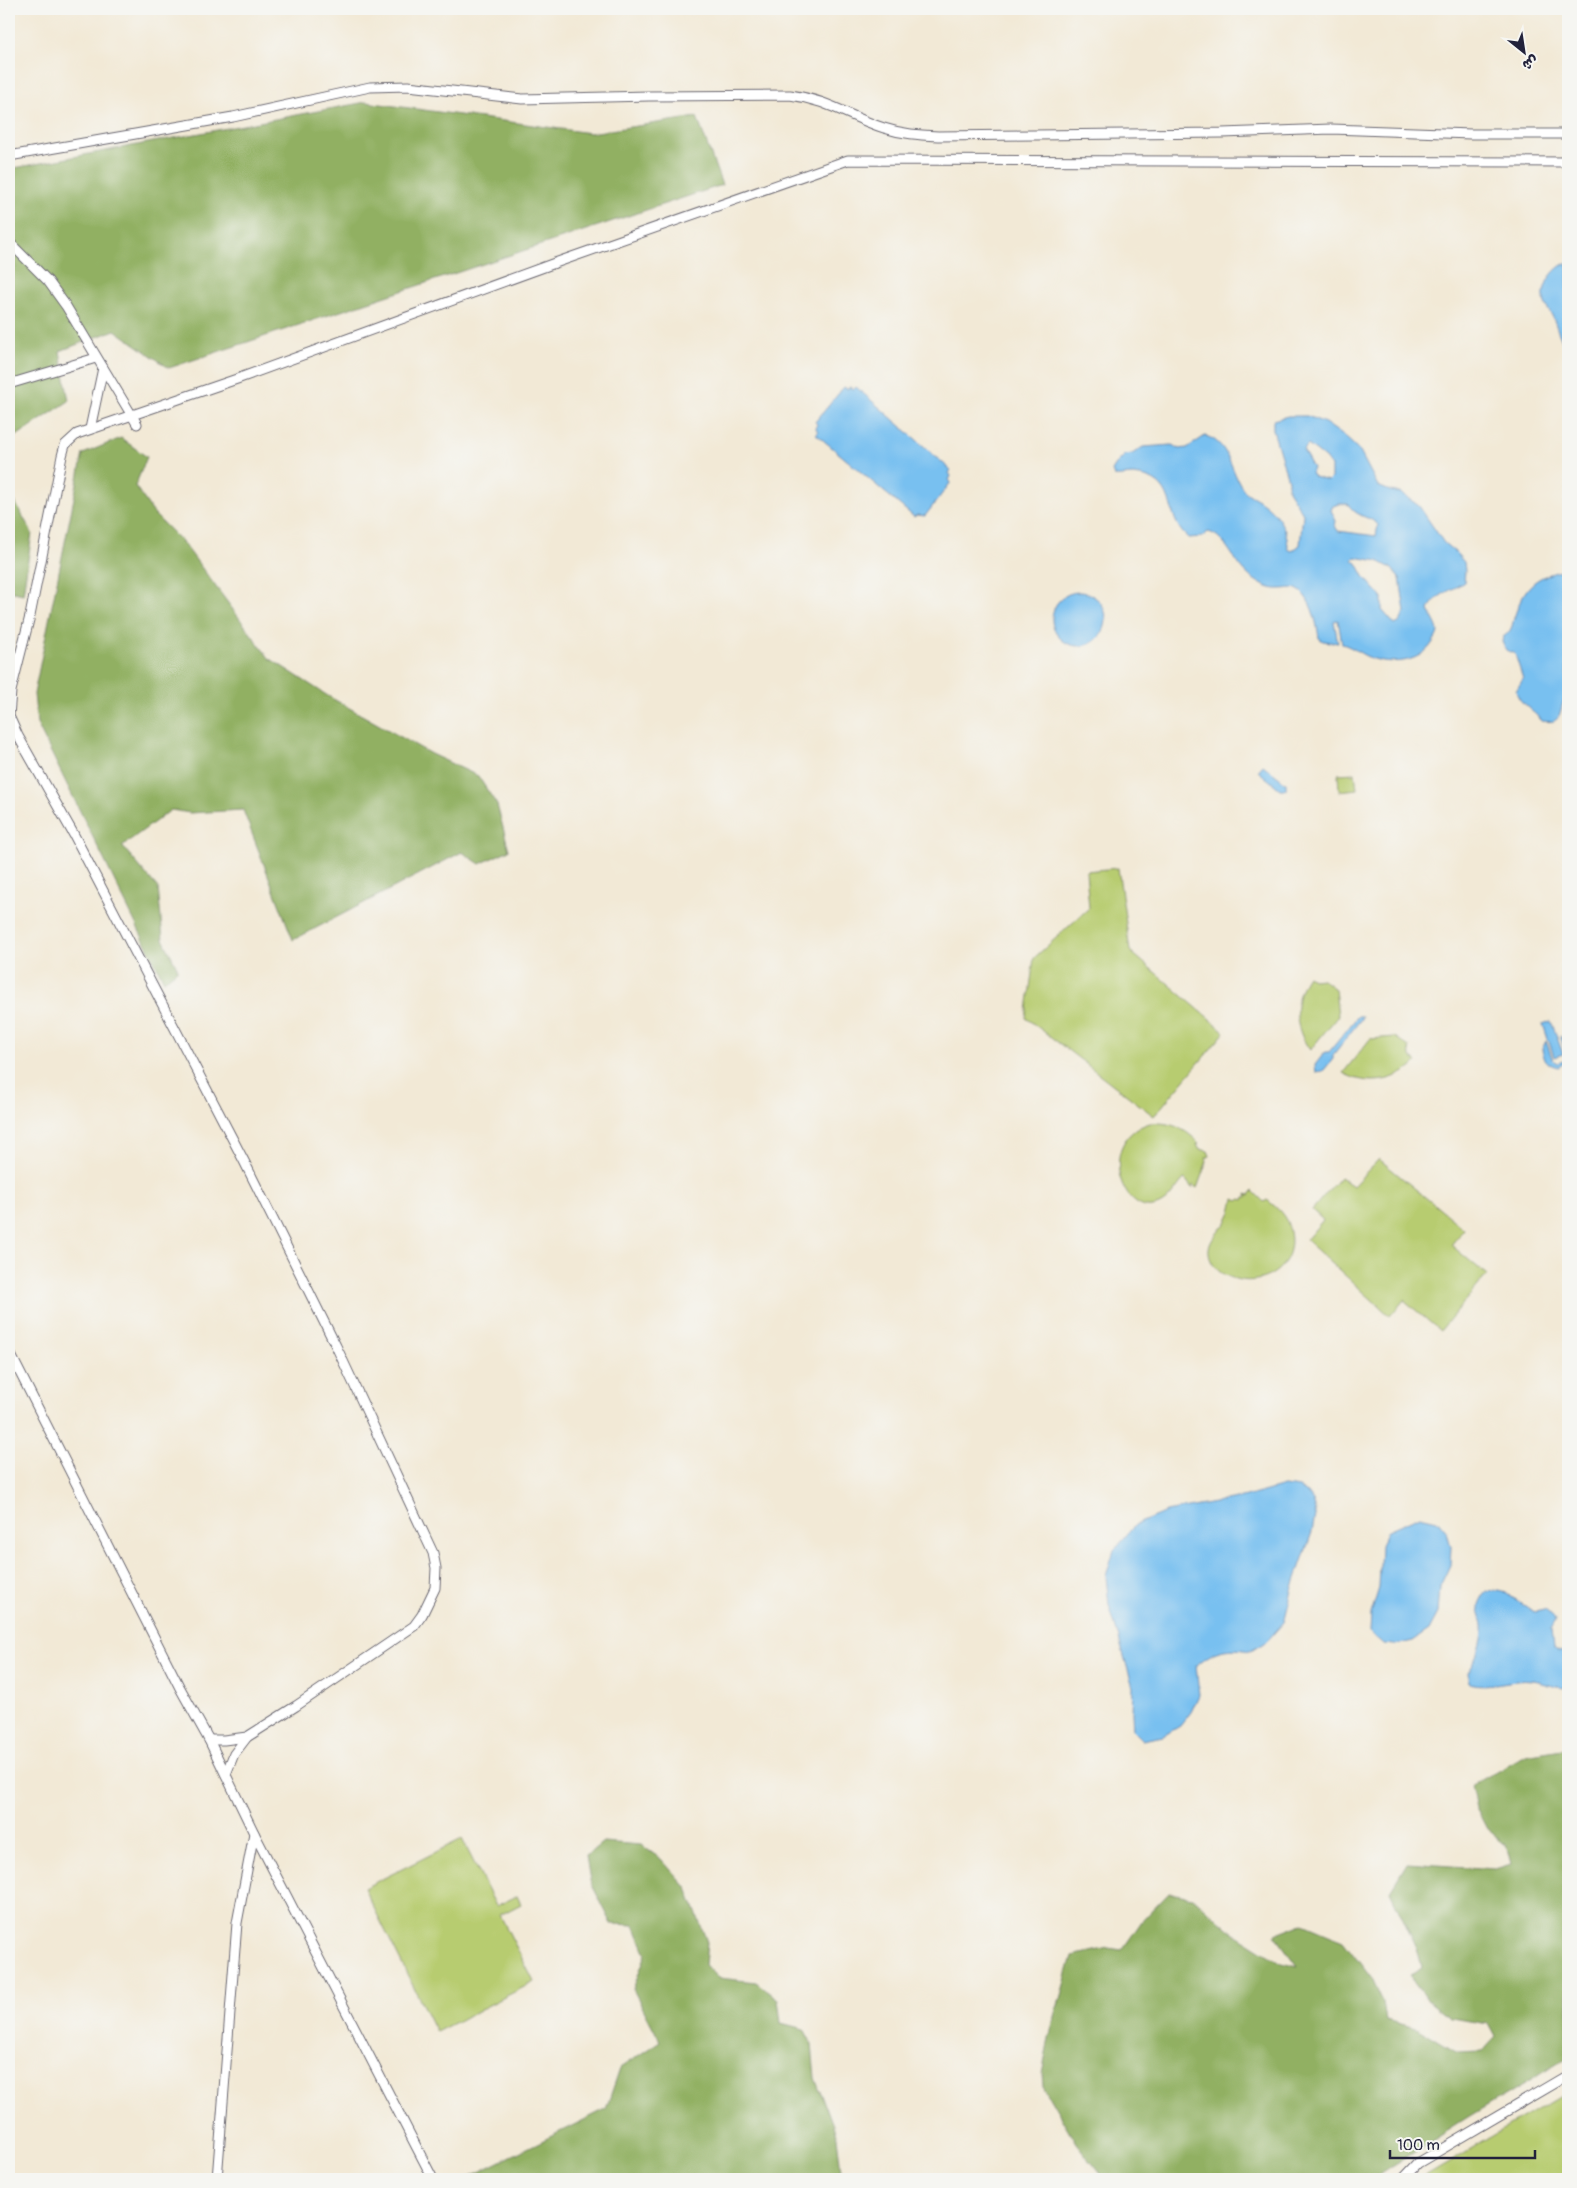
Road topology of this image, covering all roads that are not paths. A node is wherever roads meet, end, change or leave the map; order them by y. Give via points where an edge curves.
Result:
1 (1568, 134) edge
2 (9, 156) edge
3 (1568, 162) edge
4 (9, 242) edge
5 (96, 358) junction
6 (103, 368) junction
7 (9, 384) edge
8 (131, 414) junction
9 (137, 424) dead end
10 (90, 429) junction
11 (9, 1351) edge
12 (247, 1737) junction
13 (209, 1740) junction
14 (226, 1774) junction
15 (254, 1833) junction
16 (1568, 2075) edge
17 (217, 2179) edge
18 (433, 2179) edge
19 (1404, 2179) edge

1 - 2 street via 1331,129 938,136 888,130 829,103 790,95 522,99 394,86 370,87 233,117
3 - 8 street via 848,160
4 - 5 street via 48,280
5 - 6 street
5 - 7 street
6 - 8 street
6 - 10 street
8 - 9 street
8 - 10 street
10 - 12 street via 77,434 65,445 11,691 9,716 110,903 288,1248 436,1561 434,1588 414,1626
11 - 13 street
12 - 13 street
12 - 14 street via 234,1754
13 - 14 street
14 - 15 street
15 - 17 street via 237,1923
15 - 18 street
16 - 19 street via 1418,2163

